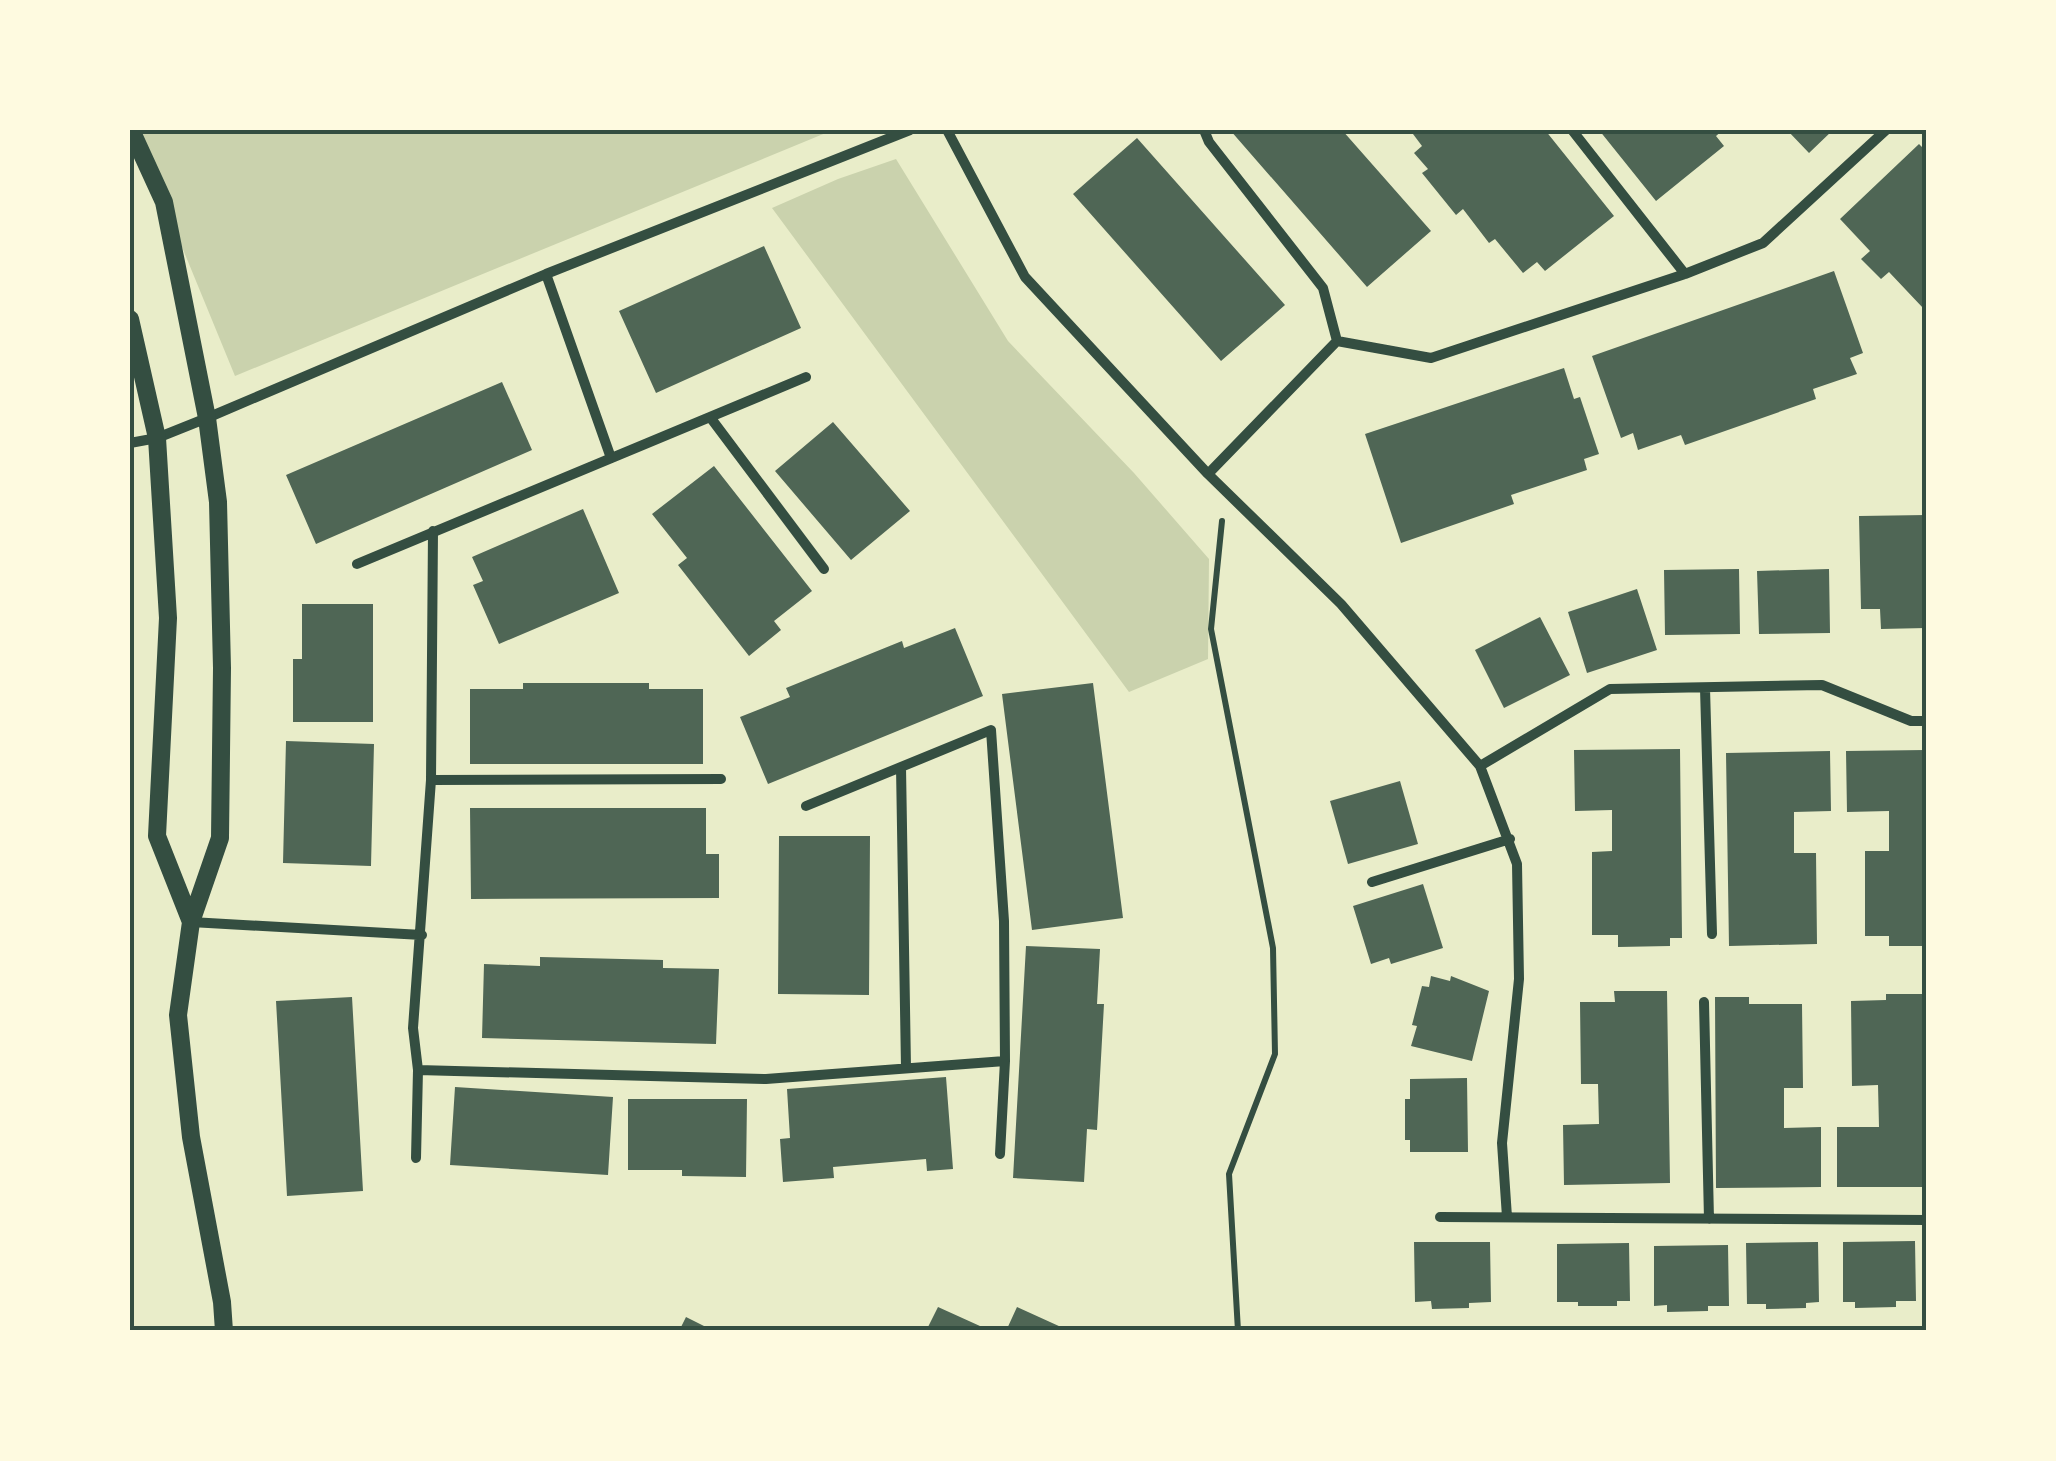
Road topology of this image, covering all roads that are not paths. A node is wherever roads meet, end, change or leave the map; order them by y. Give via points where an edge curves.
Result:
1 (131, 130) edge
2 (910, 130) edge
3 (948, 130) edge
4 (1204, 130) edge
5 (1572, 130) edge
6 (1886, 130) edge
7 (546, 274) junction
8 (1685, 274) junction
9 (130, 319) edge
10 (1337, 341) junction
11 (806, 377) dead end
12 (710, 417) junction
13 (207, 418) junction
14 (156, 438) junction
15 (130, 443) edge
16 (611, 458) junction
17 (1208, 474) junction
18 (433, 531) junction
19 (357, 564) dead end
20 (824, 570) dead end
21 (1706, 688) junction
22 (1926, 721) edge
23 (1480, 766) junction
24 (901, 767) junction
25 (721, 779) dead end
26 (431, 780) junction
27 (806, 806) dead end
28 (1510, 839) junction
29 (1372, 882) dead end
30 (191, 922) junction
31 (1712, 934) dead end
32 (422, 935) junction
33 (1704, 1002) dead end
34 (1005, 1060) junction
35 (906, 1068) junction
36 (418, 1070) junction
37 (1000, 1154) dead end
38 (416, 1158) dead end
39 (1440, 1217) dead end
40 (1507, 1217) junction
41 (1709, 1219) junction
42 (1926, 1220) edge
43 (224, 1331) edge

1 - 13 street via 164,202
2 - 7 street
3 - 17 street via 1025,277
4 - 10 street via 1323,288
5 - 8 street
6 - 8 street via 1763,242
7 - 13 street
7 - 16 street
8 - 10 street via 1431,358
9 - 14 street
10 - 17 street
11 - 12 street
12 - 16 street
12 - 20 street
13 - 14 street
13 - 30 street via 218,502 220,838
14 - 15 street
14 - 30 street via 168,618 156,836
16 - 18 street
17 - 23 street via 1341,604
18 - 19 street
18 - 26 street
21 - 22 street via 1822,685
21 - 23 street via 1610,690
21 - 31 street
23 - 28 street
24 - 27 street
24 - 34 street via 991,730
24 - 35 street
25 - 26 street
26 - 32 street
28 - 29 street
28 - 40 street via 1517,864 1519,980 1502,1143
30 - 32 street
30 - 43 street via 178,1015
32 - 36 street via 414,1028
33 - 41 street
34 - 35 street
34 - 37 street
35 - 36 street via 766,1079
36 - 38 street
39 - 40 street
40 - 41 street
41 - 42 street

